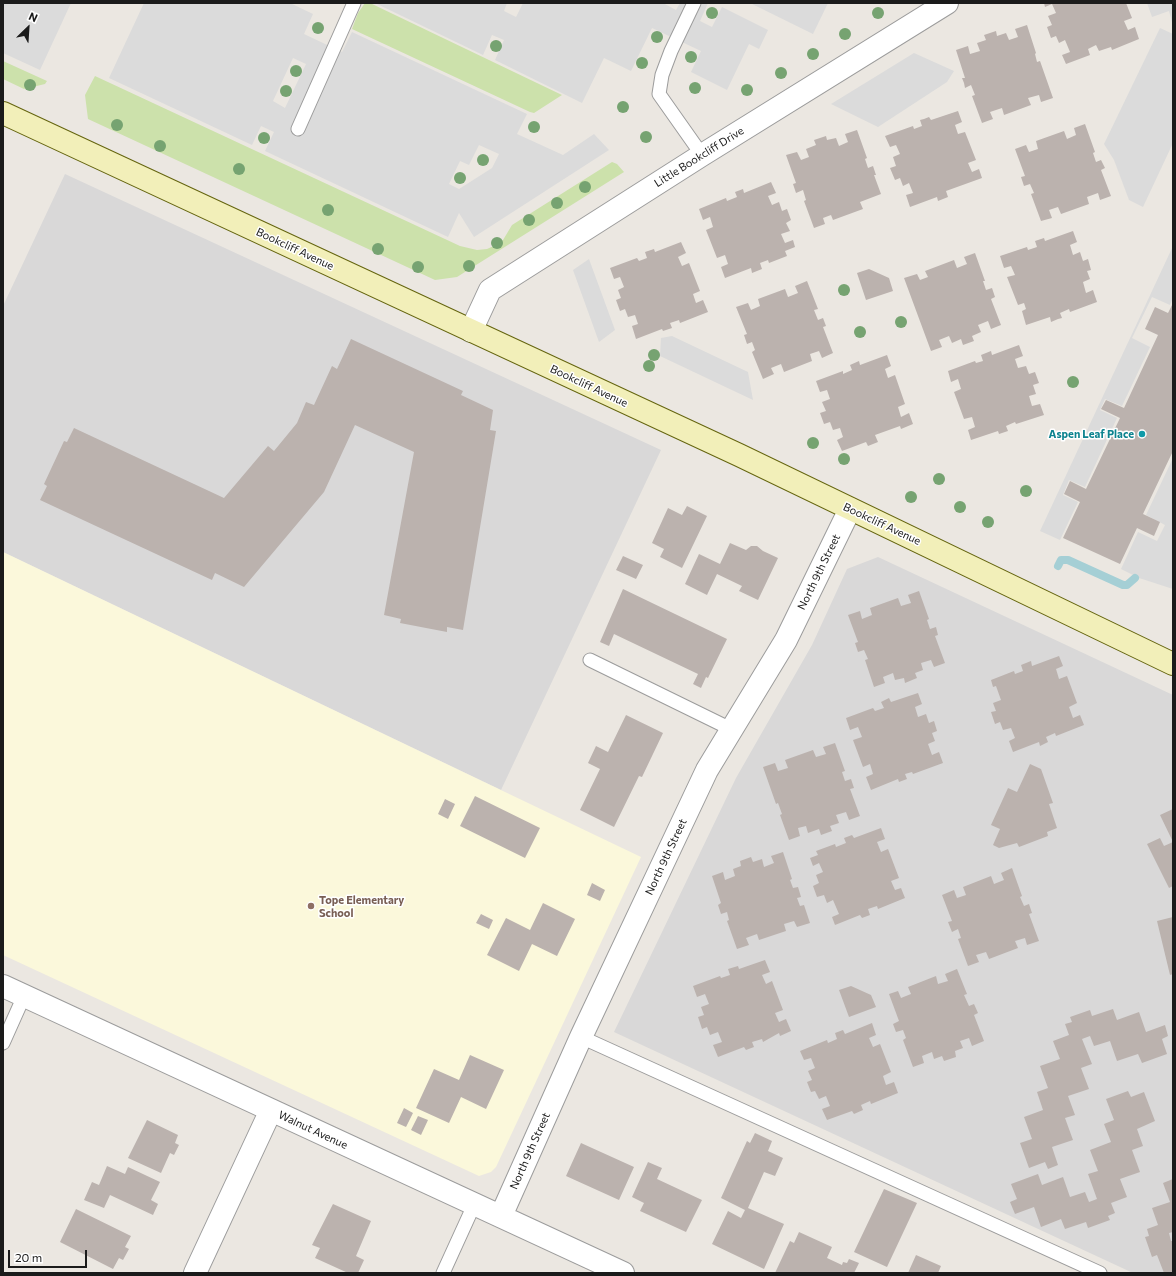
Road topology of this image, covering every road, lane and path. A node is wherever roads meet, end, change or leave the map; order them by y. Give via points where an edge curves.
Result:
1 (354, 3) edge
2 (694, 3) edge
3 (948, 3) edge
4 (3, 113) edge
5 (298, 129) dead end
6 (702, 155) junction
7 (471, 331) junction
8 (850, 509) junction
9 (590, 660) dead end
10 (1173, 664) edge
11 (733, 730) junction
12 (3, 986) edge
13 (24, 996) junction
14 (581, 1037) junction
15 (3, 1043) edge
16 (271, 1110) junction
17 (474, 1205) junction
18 (501, 1216) junction
19 (195, 1273) edge
20 (443, 1273) edge
21 (623, 1273) edge
22 (1100, 1273) edge

1 - 5 lane
2 - 6 lane via 662,75 660,94
3 - 6 street, Little Bookcliff Drive
4 - 7 street, Bookcliff Avenue
6 - 7 street, Little Bookcliff Drive via 490,290
7 - 8 street, Bookcliff Avenue
8 - 10 street, Bookcliff Avenue
8 - 11 street, North 9th Street via 786,640
9 - 11 lane
11 - 14 street, North 9th Street via 707,770
12 - 13 street, Walnut Avenue
13 - 15 lane
13 - 16 street, Walnut Avenue
14 - 18 street, North 9th Street
14 - 22 lane
16 - 17 street, Walnut Avenue
16 - 19 street
17 - 18 street, Walnut Avenue
17 - 20 lane
18 - 21 street, Walnut Avenue

